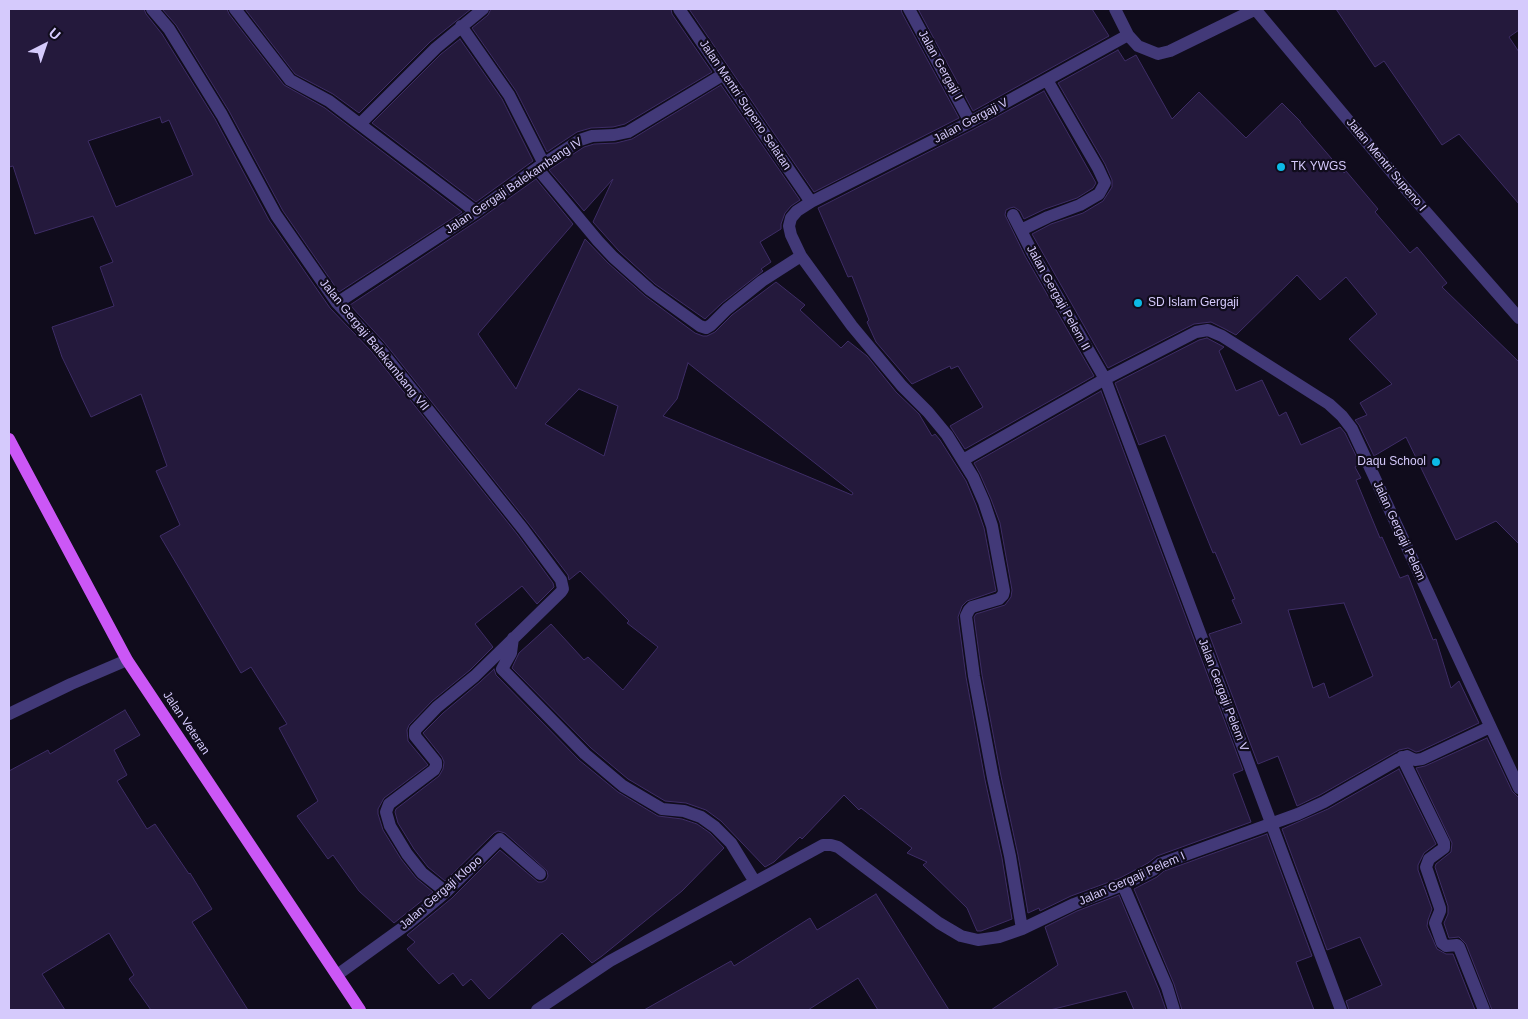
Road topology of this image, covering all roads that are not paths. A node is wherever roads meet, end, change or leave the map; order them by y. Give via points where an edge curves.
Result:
1 (152, 9) edge
2 (235, 9) edge
3 (483, 9) edge
4 (678, 9) edge
5 (909, 9) edge
6 (1115, 9) edge
7 (1255, 9) edge
8 (461, 26) junction
9 (1128, 35) junction
10 (724, 74) junction
11 (1047, 80) junction
12 (970, 122) junction
13 (360, 124) junction
14 (541, 166) junction
15 (811, 202) junction
16 (476, 212) junction
17 (1013, 215) dead end
18 (1022, 230) junction
19 (801, 256) junction
20 (337, 304) junction
21 (1519, 318) edge
22 (1105, 379) junction
23 (9, 440) edge
24 (963, 460) junction
25 (514, 638) junction
26 (127, 660) junction
27 (9, 714) edge
28 (1490, 727) junction
29 (1402, 757) junction
30 (1519, 788) edge
31 (1272, 823) junction
32 (540, 874) dead end
33 (755, 882) junction
34 (1123, 885) junction
35 (446, 892) junction
36 (1022, 929) junction
37 (336, 975) junction
38 (360, 1010) edge
39 (537, 1010) edge
40 (1174, 1010) edge
41 (1341, 1010) edge
42 (1484, 1010) edge

1 - 20 street, Jalan Gergaji Balekambang VII via 169,29 222,115 276,215
2 - 13 street via 290,80 329,101
3 - 8 street
4 - 10 street, Jalan Mentri Supeno Selatan
5 - 12 street, Jalan Gergaji I
6 - 9 street
7 - 9 street via 1158,54 1138,46
7 - 21 street, Jalan Mentri Supeno I
8 - 13 street
8 - 14 street via 509,95
9 - 11 street, Jalan Gergaji V
10 - 14 street, Jalan Gergaji Balekambang IV via 628,132 580,140
10 - 15 street, Jalan Mentri Supeno Selatan
11 - 12 street, Jalan Gergaji V
11 - 18 street via 1105,183 1099,194 1080,205
12 - 15 street, Jalan Gergaji V
13 - 16 street
14 - 16 street, Jalan Gergaji Balekambang IV
14 - 19 street via 598,241 650,290 700,326 711,326 762,282
15 - 19 street, Jalan Gergaji V via 791,218 791,235
16 - 20 street, Jalan Gergaji Balekambang IV
17 - 18 street, Jalan Gergaji Pelem II
18 - 22 street, Jalan Gergaji Pelem II
19 - 24 street via 852,326 928,412
20 - 25 street, Jalan Gergaji Balekambang VII via 378,347 561,580 561,592
22 - 24 street
22 - 28 street, Jalan Gergaji Pelem via 1196,332 1208,330 1329,404 1352,429
22 - 31 street, Jalan Gergaji Pelem V
23 - 26 main road, Jalan Veteran
24 - 36 street via 984,502 1004,591 999,599 972,607 966,616 974,676
25 - 33 street via 502,669 585,754 623,786 662,808 701,817 715,827 731,843
25 - 35 street via 415,730 415,736 436,766 386,808 390,826 407,854
26 - 27 street
26 - 37 main road, Jalan Veteran
28 - 29 street via 1422,759
28 - 30 street, Jalan Gergaji Pelem
29 - 31 street, Jalan Gergaji Pelem I via 1324,802
29 - 42 street via 1444,843 1444,848 1430,859 1426,867 1440,908 1435,922 1442,943 1459,947
31 - 34 street, Jalan Gergaji Pelem I via 1160,864
31 - 41 street, Jalan Gergaji Pelem V
32 - 35 street, Jalan Gergaji Klopo via 500,839
33 - 36 street, Jalan Gergaji Pelem I via 823,845 831,844 961,936 978,940 999,938
33 - 39 street via 610,962
34 - 36 street, Jalan Gergaji Pelem I
34 - 40 street
35 - 37 street, Jalan Gergaji Klopo
37 - 38 main road, Jalan Veteran

